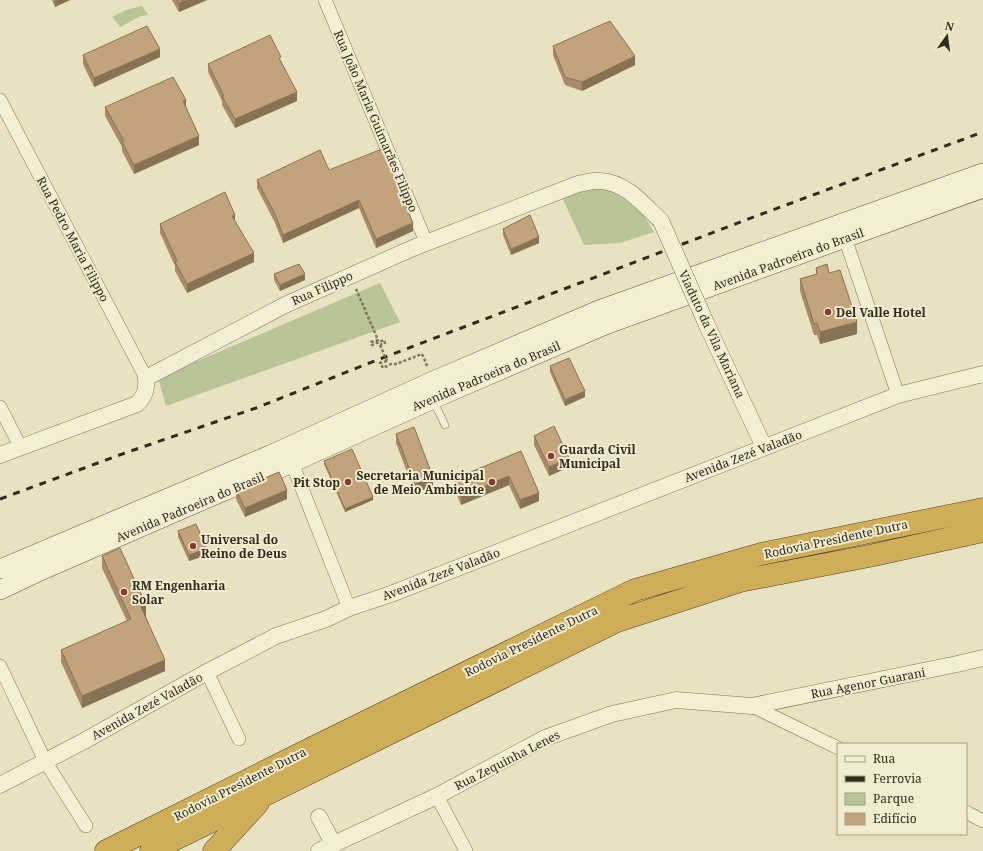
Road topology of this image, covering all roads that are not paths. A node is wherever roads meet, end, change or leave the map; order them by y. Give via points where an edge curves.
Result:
1 (325, 0) edge
2 (0, 100) edge
3 (983, 173) edge
4 (983, 188) edge
5 (661, 221) joint
6 (845, 238) junction
7 (426, 242) junction
8 (983, 374) edge
9 (146, 378) junction
10 (898, 395) junction
11 (433, 400) junction
12 (0, 407) edge
13 (445, 425) dead end
14 (21, 448) junction
15 (764, 448) junction
16 (0, 455) edge
17 (292, 462) junction
18 (983, 509) edge
19 (983, 531) edge
20 (983, 545) edge
21 (874, 556) junction
22 (0, 569) edge
23 (0, 590) edge
24 (349, 608) junction
25 (983, 658) edge
26 (0, 666) edge
27 (207, 672) junction
28 (752, 706) junction
29 (239, 739) dead end
30 (837, 748) edge
31 (45, 761) junction
32 (0, 785) edge
33 (267, 793) junction
34 (437, 796) junction
35 (967, 813) edge
36 (319, 817) dead end
37 (983, 821) edge
38 (86, 826) dead end
39 (326, 848) edge
40 (106, 851) edge
41 (151, 851) edge
42 (214, 851) edge
43 (466, 851) edge

1 - 7 street, Rua João Maria Guimarães Filippo
2 - 9 street, Rua Pedro Maria Filippo
3 - 22 main road, Avenida Padroeira do Brasil via 599,310 270,455
4 - 6 main road, Avenida Padroeira do Brasil
5 - 7 street, Rua Filippo via 629,191 618,185 600,181 578,184
5 - 15 street, Viaduto da Vila Mariana, bridge
6 - 10 street
6 - 11 main road, Avenida Padroeira do Brasil via 605,325 503,372
7 - 9 street, Rua Filippo via 285,305
8 - 10 street, Avenida Zezé Valadão
9 - 14 street via 145,394 137,404
10 - 15 street, Avenida Zezé Valadão
11 - 13 lane
11 - 17 main road, Avenida Padroeira do Brasil
12 - 14 street
14 - 16 street
15 - 24 street, Avenida Zezé Valadão
17 - 23 main road, Avenida Padroeira do Brasil
17 - 24 street
18 - 40 highway, Rodovia Presidente Dutra via 761,554 635,590
19 - 21 highway, Rodovia Presidente Dutra
20 - 21 highway
21 - 33 highway, Rodovia Presidente Dutra via 740,581 617,621
24 - 27 street, Avenida Zezé Valadão via 326,619 276,636
25 - 28 street, Rua Agenor Guarani
26 - 31 street
27 - 29 street
27 - 31 street, Avenida Zezé Valadão
28 - 30 street
28 - 34 street, Rua Zequinha Lenes via 676,700 612,714 545,738
31 - 32 street, Avenida Zezé Valadão
31 - 38 street
33 - 41 highway, Rodovia Presidente Dutra
33 - 42 highway
34 - 39 street, Rua Zequinha Lenes
34 - 43 street
35 - 37 street
36 - 39 street

